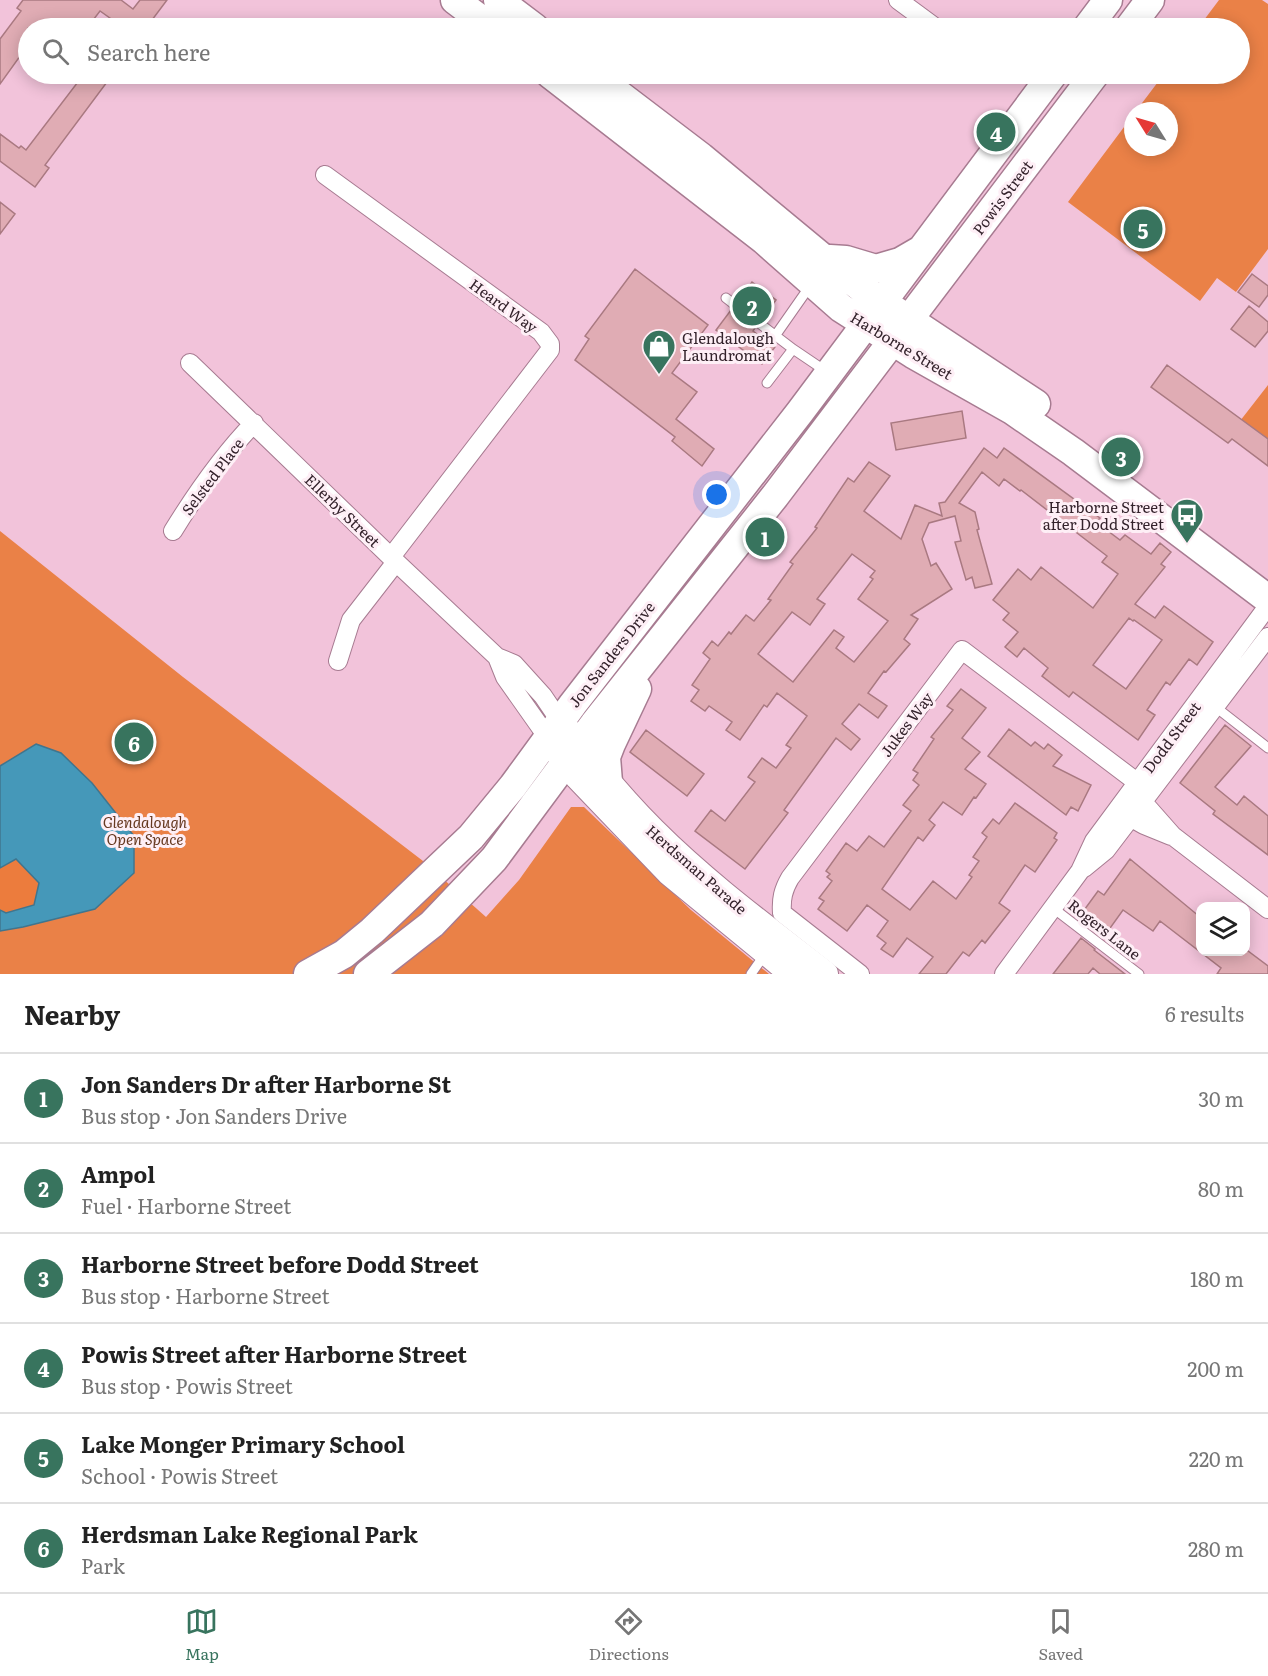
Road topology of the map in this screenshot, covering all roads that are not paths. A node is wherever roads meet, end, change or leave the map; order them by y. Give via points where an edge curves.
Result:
1 (455, 0) edge
2 (498, 0) edge
3 (898, 0) edge
4 (1108, 0) edge
5 (1150, 0) edge
6 (479, 18) edge
7 (522, 18) edge
8 (922, 18) edge
9 (1094, 18) edge
10 (1136, 18) edge
11 (563, 84) edge
12 (605, 84) edge
13 (1046, 84) edge
14 (1087, 84) edge
15 (325, 175) dead end
16 (974, 234) junction
17 (921, 250) junction
18 (818, 271) junction
19 (726, 298) dead end
20 (735, 305) dead end
21 (874, 313) junction
22 (759, 323) dead end
23 (901, 331) junction
24 (775, 336) junction
25 (951, 347) junction
26 (793, 349) junction
27 (190, 363) dead end
28 (828, 373) junction
29 (767, 383) dead end
30 (254, 423) junction
31 (173, 531) dead end
32 (393, 560) junction
33 (1268, 578) edge
34 (1268, 599) edge
35 (1268, 606) edge
36 (1268, 636) edge
37 (660, 641) junction
38 (338, 661) dead end
39 (1208, 702) junction
40 (554, 730) junction
41 (1268, 748) edge
42 (572, 755) junction
43 (608, 782) junction
44 (1140, 792) junction
45 (1124, 814) junction
46 (1173, 836) junction
47 (460, 894) junction
48 (1053, 908) junction
49 (1268, 909) edge
50 (372, 931) junction
51 (772, 945) junction
52 (308, 974) edge
53 (368, 974) edge
54 (751, 974) edge
55 (794, 974) edge
56 (825, 974) edge
57 (860, 974) edge
58 (1004, 974) edge
59 (1139, 974) edge

1 - 6 main road
2 - 7 main road
3 - 8 street
4 - 9 main road
5 - 10 main road
11 - 18 main road, Harborne Street via 764,240
12 - 18 main road, Harborne Street via 700,157
13 - 17 main road
14 - 16 main road, Powis Street
15 - 32 street, Heard Way via 541,332 550,344 550,351
16 - 23 main road, Powis Street
16 - 25 main road via 965,269 940,311
17 - 18 main road via 876,269 846,260
17 - 21 main road
18 - 21 main road, Harborne Street
18 - 24 lane
19 - 20 lane
21 - 23 main road, Harborne Street
21 - 28 main road, Jon Sanders Drive
22 - 24 lane
23 - 25 main road, Harborne Street
23 - 34 main road, Harborne Street via 1065,446
23 - 37 main road, Jon Sanders Drive
24 - 26 lane
25 - 33 main road, Harborne Street via 1023,394
26 - 28 lane
26 - 29 lane
27 - 30 street, Ellerby Street
28 - 40 main road, Jon Sanders Drive
30 - 31 street, Selsted Place via 209,475
30 - 32 street, Ellerby Street
32 - 38 street via 351,620
32 - 40 street, Ellerby Street via 497,657 505,677
35 - 39 street, Dodd Street
36 - 39 street, Dodd Street
37 - 42 main road, Jon Sanders Drive
37 - 43 main road via 606,757
39 - 41 lane
39 - 44 street, Dodd Street
40 - 42 main road, Herdsman Parade
40 - 50 main road, Jon Sanders Drive via 471,837
42 - 43 main road, Herdsman Parade
42 - 47 main road, Jon Sanders Drive via 494,859
42 - 51 main road, Herdsman Parade via 639,842 670,873
43 - 51 main road, Herdsman Parade via 652,830
44 - 45 street, Dodd Street
44 - 46 street
44 - 57 street, Jukes Way via 962,650 783,891 782,913
45 - 46 street
45 - 48 street, Dodd Street via 1106,850 1080,871
46 - 49 street
47 - 50 main road via 425,917
47 - 53 main road, Jon Sanders Drive via 432,924
48 - 58 street, Dodd Street
48 - 59 lane, Rogers Lane
50 - 52 main road, Jon Sanders Drive via 344,954
51 - 54 lane
51 - 55 main road, Herdsman Parade
51 - 56 main road, Herdsman Parade

